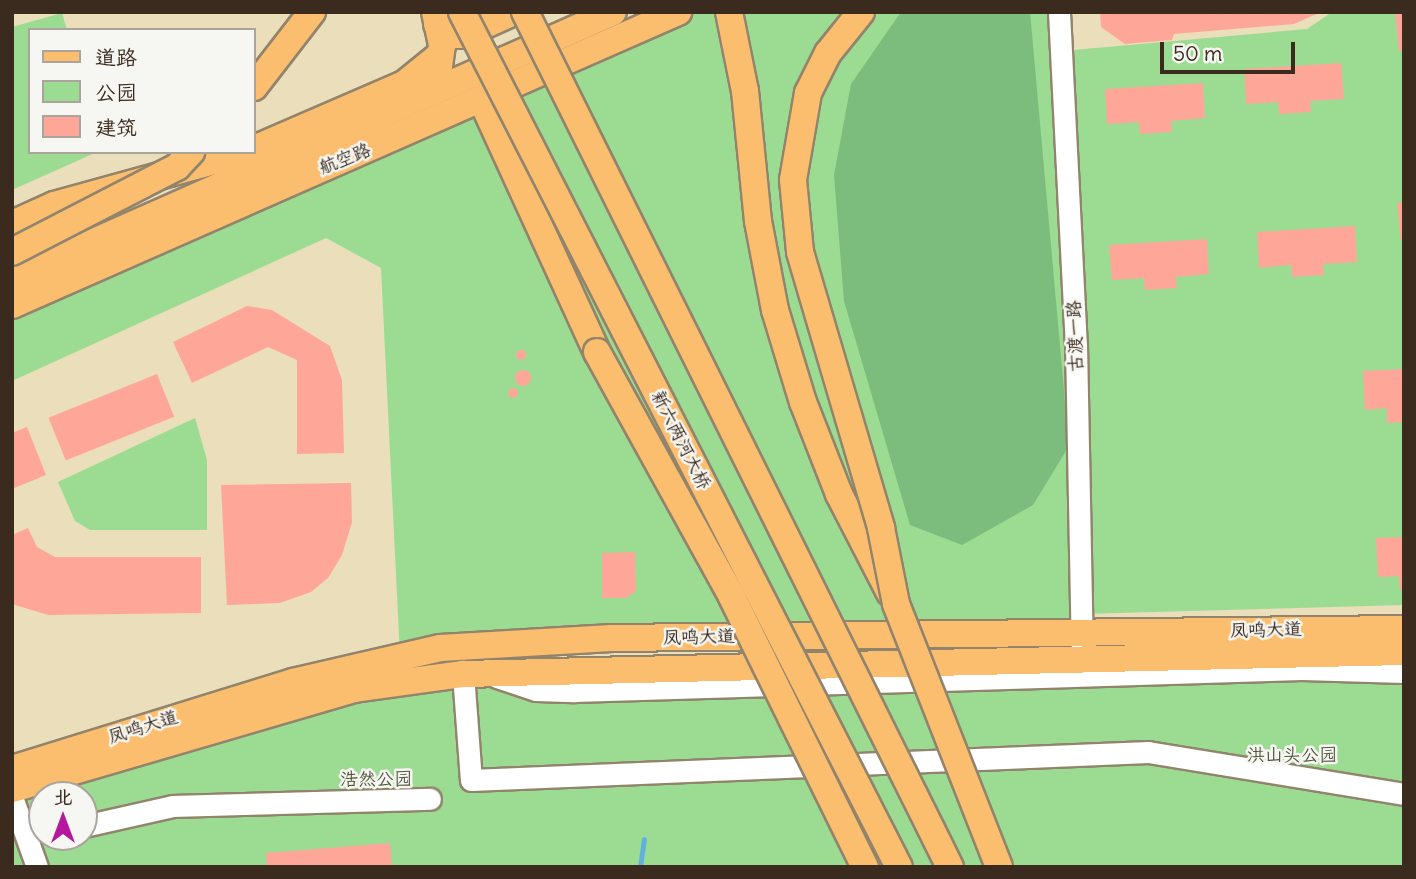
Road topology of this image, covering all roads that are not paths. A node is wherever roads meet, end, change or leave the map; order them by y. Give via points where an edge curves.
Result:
1 (312, 12) edge
2 (462, 12) edge
3 (514, 12) edge
4 (525, 12) edge
5 (571, 12) edge
6 (678, 12) edge
7 (729, 12) edge
8 (861, 12) edge
9 (1059, 12) edge
10 (608, 15) edge
11 (436, 18) edge
12 (440, 55) junction
13 (256, 84) edge
14 (417, 102) junction
15 (482, 102) junction
16 (256, 148) edge
17 (189, 154) edge
18 (239, 154) edge
19 (12, 224) edge
20 (12, 252) edge
21 (12, 278) edge
22 (12, 305) edge
23 (896, 604) junction
24 (1404, 629) edge
25 (1082, 632) junction
26 (1404, 652) edge
27 (1082, 659) junction
28 (1404, 672) edge
29 (474, 673) junction
30 (12, 769) edge
31 (12, 789) edge
32 (1404, 794) edge
33 (12, 797) edge
34 (430, 799) dead end
35 (98, 822) edge
36 (28, 824) edge
37 (865, 867) edge
38 (899, 867) edge
39 (950, 867) edge
40 (999, 867) edge

1 - 13 main road
2 - 38 main road, 新六两河大桥, bridge
3 - 11 main road via 463,35 453,35
4 - 39 main road, bridge
5 - 10 main road
6 - 15 main road, 航空路
7 - 23 main road, bridge via 775,310 803,402 839,494
8 - 23 main road, bridge via 828,53 807,93 793,180 800,252 881,528
9 - 25 street, 古渡一路 via 1076,344
10 - 14 main road, 航空路
11 - 12 main road
12 - 14 main road via 437,82
12 - 16 main road via 404,84
14 - 21 main road, 航空路
15 - 22 main road, 航空路
15 - 37 main road, bridge via 597,352 732,597
17 - 20 main road, bridge via 177,167
18 - 19 main road via 54,205
23 - 40 main road, bridge
24 - 25 main road, 凤鸣大道
25 - 27 street, 古渡一路
25 - 30 main road, 凤鸣大道 via 611,638 440,648 293,682
26 - 27 main road, 凤鸣大道
27 - 29 main road, 凤鸣大道
28 - 29 street via 1302,669 574,691 536,690
29 - 31 main road, 凤鸣大道 via 353,689
29 - 32 street via 471,780 1148,752
33 - 36 street
34 - 35 street via 173,806

